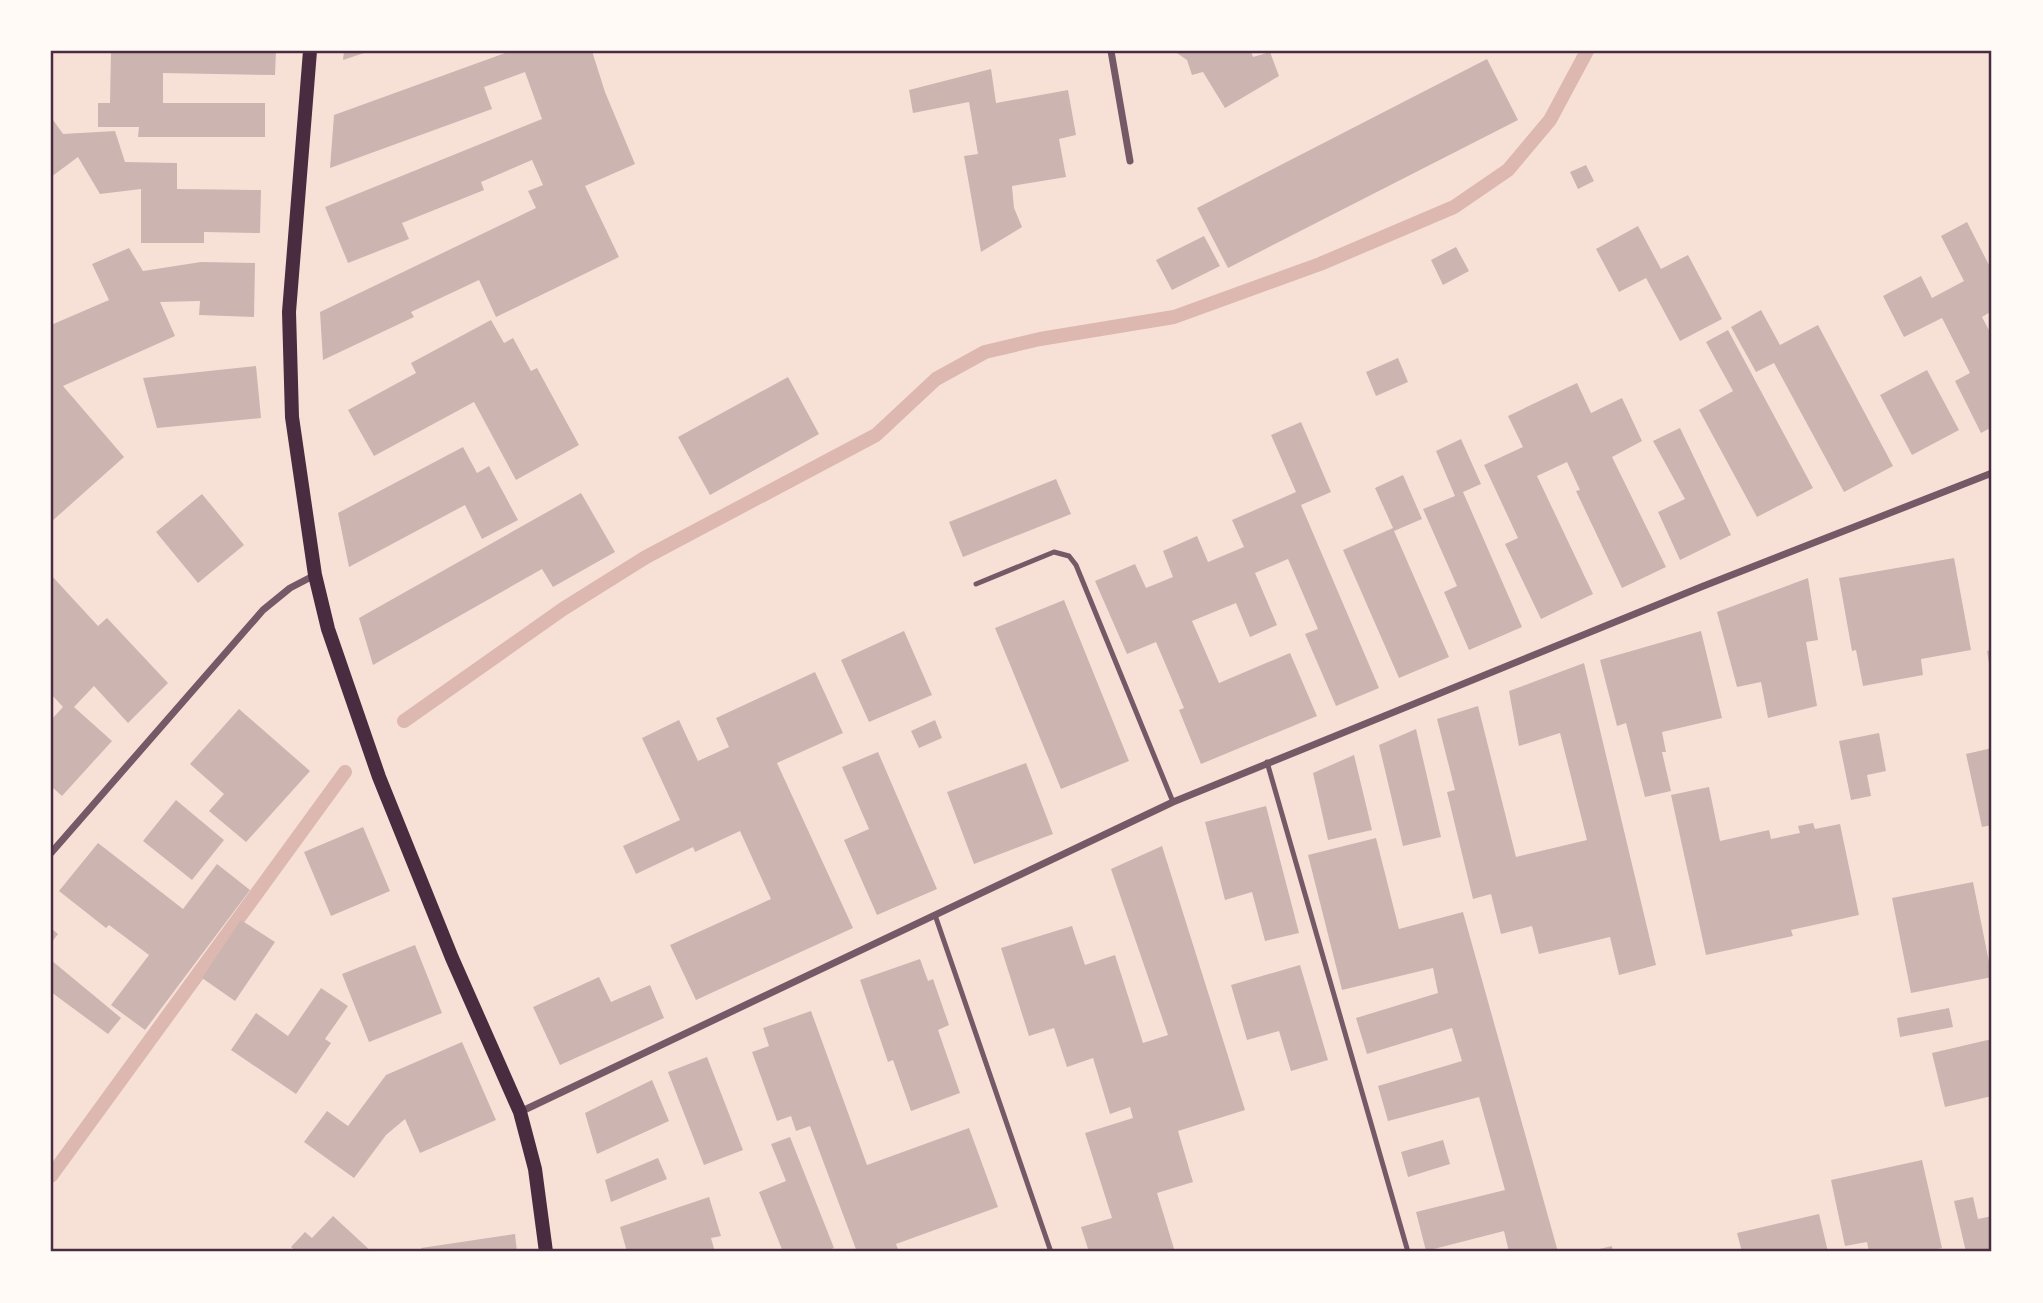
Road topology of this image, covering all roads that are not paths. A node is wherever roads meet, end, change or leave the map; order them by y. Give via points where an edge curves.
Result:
1 (310, 51) edge
2 (1111, 51) edge
3 (1130, 161) dead end
4 (1992, 473) edge
5 (316, 575) junction
6 (976, 584) dead end
7 (1267, 762) junction
8 (1174, 802) junction
9 (51, 853) edge
10 (935, 915) junction
11 (520, 1112) junction
12 (546, 1252) edge
13 (1051, 1252) edge
14 (1408, 1252) edge

1 - 5 main road via 289,312 292,417
2 - 3 street
4 - 7 street
5 - 9 street via 263,610
5 - 11 main road via 328,629 379,777
6 - 8 lane via 1054,552 1069,556
7 - 8 street
7 - 14 lane
8 - 10 street
10 - 11 street
10 - 13 lane
11 - 12 main road via 535,1169

